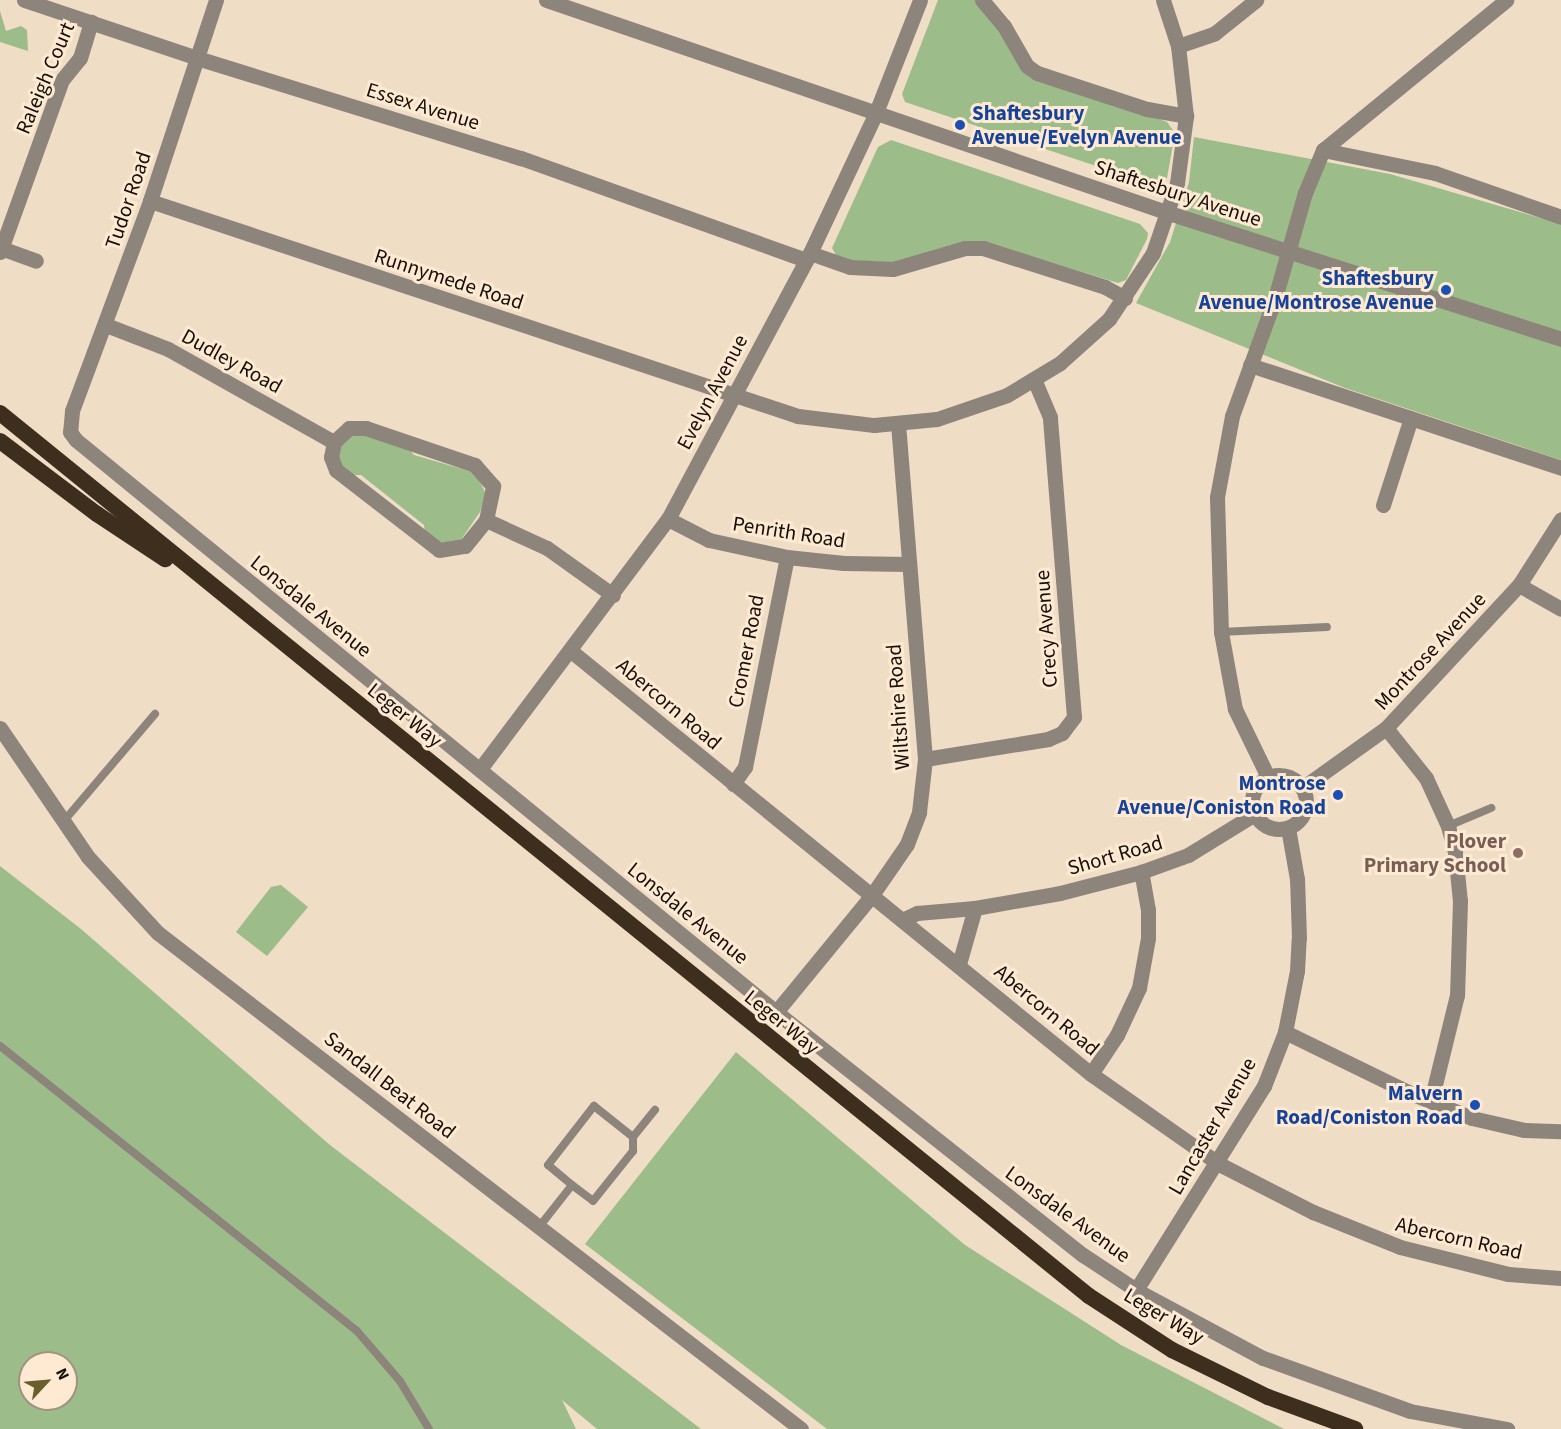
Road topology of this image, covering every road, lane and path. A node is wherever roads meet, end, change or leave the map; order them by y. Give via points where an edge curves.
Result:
1 (24, 0) edge
2 (216, 0) edge
3 (546, 0) edge
4 (920, 0) edge
5 (982, 0) edge
6 (1163, 0) edge
7 (1257, 0) edge
8 (1506, 0) edge
9 (91, 22) junction
10 (1178, 45) junction
11 (197, 58) junction
12 (875, 115) junction
13 (1186, 116) junction
14 (1323, 150) junction
15 (150, 201) junction
16 (1169, 213) junction
17 (1561, 217) edge
18 (1, 250) edge
19 (1286, 251) junction
20 (808, 256) junction
21 (36, 261) dead end
22 (1125, 298) junction
23 (106, 325) junction
24 (1561, 339) edge
25 (1250, 365) junction
26 (1035, 382) junction
27 (734, 395) junction
28 (72, 411) joint
29 (0, 413) edge
30 (1411, 418) junction
31 (898, 425) junction
32 (0, 441) edge
33 (334, 442) junction
34 (1561, 468) edge
35 (1383, 505) dead end
36 (668, 519) junction
37 (1561, 519) edge
38 (486, 520) junction
39 (787, 557) junction
40 (908, 564) junction
41 (1519, 585) junction
42 (216, 592) junction
43 (613, 595) junction
44 (1561, 609) edge
45 (1327, 627) dead end
46 (1221, 632) junction
47 (571, 651) junction
48 (155, 714) dead end
49 (1386, 728) junction
50 (0, 729) edge
51 (925, 759) junction
52 (480, 769) junction
53 (1268, 777) junction
54 (732, 784) junction
55 (1302, 788) junction
56 (1491, 808) dead end
57 (1255, 814) junction
58 (63, 822) junction
59 (1448, 826) junction
60 (1288, 828) junction
61 (1141, 872) junction
62 (872, 895) junction
63 (975, 908) junction
64 (902, 920) junction
65 (959, 964) junction
66 (776, 1012) junction
67 (1285, 1032) junction
68 (0, 1046) edge
69 (1091, 1074) junction
70 (1431, 1101) junction
71 (655, 1110) dead end
72 (1561, 1131) edge
73 (633, 1137) junction
74 (1219, 1164) junction
75 (572, 1185) junction
76 (539, 1227) junction
77 (1561, 1278) edge
78 (1136, 1290) junction
79 (429, 1429) edge
80 (801, 1429) edge
81 (1355, 1429) edge
82 (1507, 1429) edge

1 - 9 street, Essex Avenue
2 - 11 street, Tudor Road
3 - 12 street, Shaftesbury Avenue via 819,92
4 - 12 street, Evelyn Avenue
5 - 13 street via 1004,26 1027,66 1037,73 1147,109
6 - 10 street, Runnymede Road
7 - 10 street via 1215,33
8 - 14 street
9 - 11 street, Essex Avenue
9 - 18 street, Raleigh Court via 80,58 62,81
10 - 13 street, Runnymede Road
11 - 15 street, Tudor Road
11 - 20 street, Essex Avenue via 520,158
12 - 16 street, Shaftesbury Avenue
12 - 20 street, Evelyn Avenue
13 - 16 street, Runnymede Road via 1182,165
14 - 17 street via 1435,173
14 - 19 street
15 - 23 street, Tudor Road
15 - 27 street, Runnymede Road
16 - 19 street, Shaftesbury Avenue
16 - 22 street, Runnymede Road via 1154,253
18 - 21 street
19 - 24 street, Shaftesbury Avenue
19 - 25 street via 1275,298
20 - 22 street, Essex Avenue via 850,267 893,269 965,248 983,248 1105,287
20 - 27 street, Evelyn Avenue
22 - 26 street, Runnymede Road via 1092,338
23 - 28 street, Tudor Road
23 - 33 street, Dudley Road via 168,349
25 - 30 street
25 - 46 street via 1220,469 1217,542
26 - 31 street, Runnymede Road via 974,408
26 - 51 street, Crecy Avenue via 1050,417 1074,717 1062,733 1048,739
27 - 31 street, Runnymede Road via 798,416 839,423
27 - 36 street, Evelyn Avenue
28 - 52 street, Lonsdale Avenue via 70,432 76,440
29 - 42 highway, Leger Way via 116,505
30 - 34 street
30 - 35 street
31 - 40 street, Wiltshire Road
32 - 42 highway, Leger Way via 97,514
33 - 38 street via 349,428 366,428 475,465 493,486
33 - 38 street via 331,457 336,470 439,550 465,546
36 - 39 street, Penrith Road via 709,540
36 - 43 street, Evelyn Avenue
37 - 41 street, Montrose Avenue
38 - 43 street via 547,548
39 - 40 street, Penrith Road
39 - 54 street, Cromer Road via 745,767
40 - 51 street, Wiltshire Road
41 - 44 street
41 - 49 street, Montrose Avenue
42 - 81 highway, Leger Way via 1089,1296 1172,1350 1268,1397
43 - 47 street, Evelyn Avenue
45 - 46 lane
46 - 53 street via 1235,709
47 - 52 street, Evelyn Avenue
47 - 54 street, Abercorn Road
48 - 58 lane
49 - 55 street, Montrose Avenue
49 - 59 street via 1426,778
50 - 58 street, Sandall Beat Road
51 - 62 street, Wiltshire Road via 914,829
52 - 66 street, Lonsdale Avenue
53 - 55 street via 1289,777
53 - 57 street via 1254,793
54 - 62 street, Abercorn Road
55 - 60 street via 1305,811
56 - 59 lane
57 - 60 street via 1270,828
57 - 61 street, Short Road via 1188,855
58 - 76 street, Sandall Beat Road via 88,857 158,933
59 - 70 street via 1460,901 1461,949 1448,1044
60 - 67 street, Lancaster Avenue via 1297,879 1299,938
61 - 63 street, Short Road via 1060,893
61 - 69 street via 1148,938 1139,988 1121,1028
62 - 64 street, Abercorn Road
62 - 66 street, Wiltshire Road
63 - 64 street, Short Road via 917,912
63 - 65 street
64 - 65 street, Abercorn Road
65 - 69 street, Abercorn Road
66 - 78 street, Lonsdale Avenue via 1083,1255
67 - 70 street
67 - 74 street, Lancaster Avenue via 1264,1086
68 - 79 lane via 357,1331 400,1381
69 - 74 street, Abercorn Road
70 - 72 street via 1503,1125
71 - 73 lane
73 - 75 lane via 633,1151 593,1201
73 - 75 lane via 594,1106 548,1165
74 - 77 street, Abercorn Road via 1312,1212 1400,1247 1508,1274
74 - 78 street, Lancaster Avenue
75 - 76 lane
76 - 80 street, Sandall Beat Road
78 - 82 street, Lonsdale Avenue via 1263,1358 1410,1410

